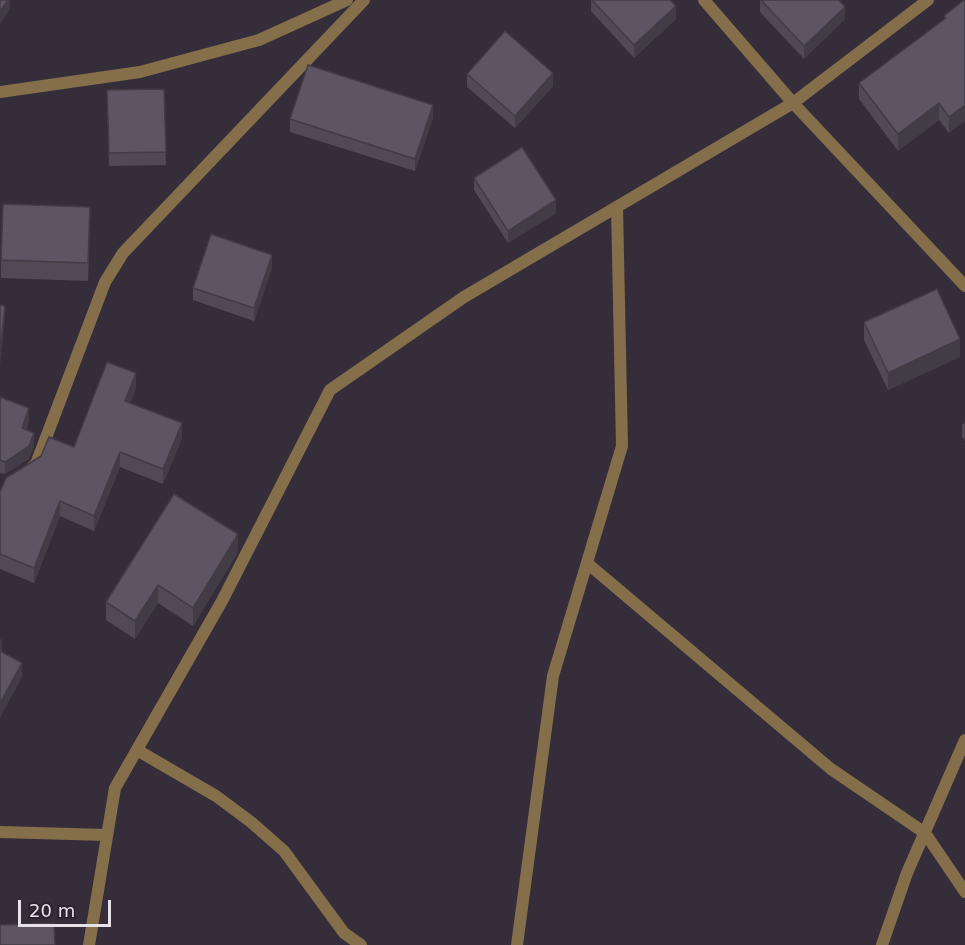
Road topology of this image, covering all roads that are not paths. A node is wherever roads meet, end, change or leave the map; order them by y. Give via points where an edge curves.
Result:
1 (347, 0) edge
2 (364, 0) edge
3 (704, 0) edge
4 (928, 0) edge
5 (0, 92) edge
6 (793, 103) junction
7 (617, 207) junction
8 (965, 286) edge
9 (18, 476) edge
10 (587, 562) junction
11 (965, 740) edge
12 (137, 750) junction
13 (0, 832) edge
14 (925, 833) junction
15 (106, 835) junction
16 (965, 892) edge
17 (89, 945) edge
18 (361, 945) edge
19 (517, 945) edge
20 (882, 945) edge

1 - 5 street via 259,40 140,72
2 - 9 street via 123,253 105,282 36,464
3 - 6 street
4 - 6 street
6 - 7 street
6 - 8 street
7 - 10 street via 622,446
7 - 12 street via 464,297 330,390 222,601
10 - 14 street via 831,769
10 - 19 street via 553,676
11 - 14 street
12 - 15 street via 115,788
12 - 18 street via 216,796 251,822 284,851 344,933
13 - 15 street
14 - 16 street
14 - 20 street
15 - 17 street

